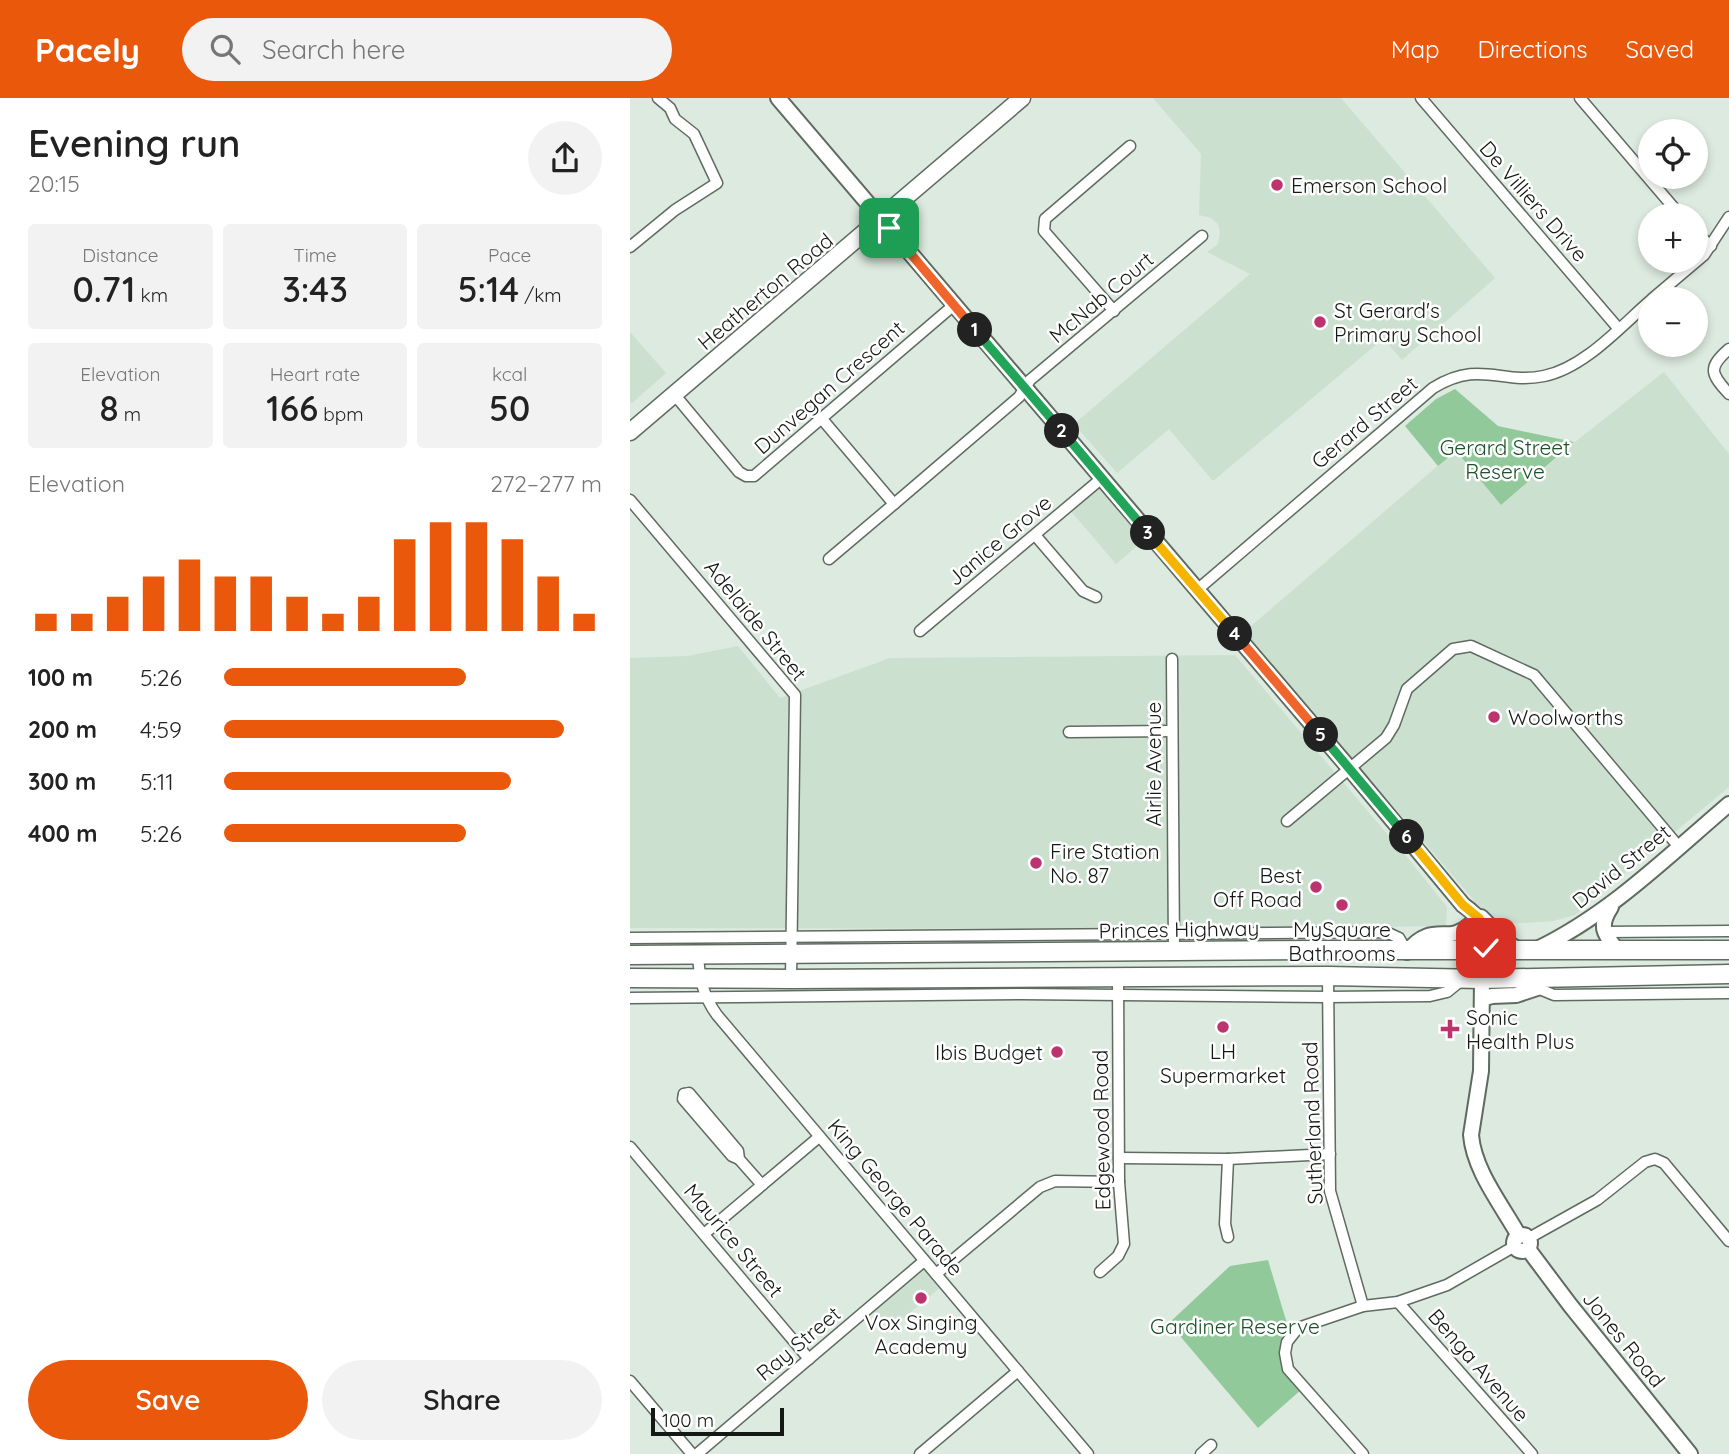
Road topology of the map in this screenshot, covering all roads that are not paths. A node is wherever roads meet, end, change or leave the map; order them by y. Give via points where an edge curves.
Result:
1 (658, 98) edge
2 (778, 98) edge
3 (1022, 98) edge
4 (1421, 98) edge
5 (1580, 98) edge
6 (1130, 146) dead end
7 (1670, 203) edge
8 (1729, 217) edge
9 (881, 220) junction
10 (1202, 236) dead end
11 (1708, 243) edge
12 (1711, 246) junction
13 (630, 247) edge
14 (1667, 287) edge
15 (954, 305) junction
16 (1114, 311) junction
17 (1638, 311) edge
18 (1618, 328) junction
19 (1729, 349) edge
20 (1026, 388) junction
21 (674, 394) junction
22 (1729, 394) edge
23 (822, 419) junction
24 (632, 427) edge
25 (1102, 478) junction
26 (630, 500) edge
27 (894, 504) junction
28 (1035, 535) junction
29 (829, 559) dead end
30 (1197, 590) junction
31 (1096, 597) dead end
32 (920, 632) dead end
33 (1172, 659) dead end
34 (1171, 731) junction
35 (1069, 733) dead end
36 (1350, 769) junction
37 (1729, 804) edge
38 (1287, 821) dead end
39 (1679, 847) junction
40 (1616, 901) junction
41 (1469, 914) junction
42 (1670, 931) junction
43 (1729, 931) edge
44 (1174, 932) junction
45 (1605, 932) junction
46 (630, 938) edge
47 (792, 946) junction
48 (1624, 950) junction
49 (1729, 950) edge
50 (1481, 951) junction
51 (1526, 951) junction
52 (1407, 952) junction
53 (1174, 953) junction
54 (698, 954) junction
55 (630, 955) edge
56 (1729, 974) edge
57 (1328, 976) junction
58 (630, 978) edge
59 (699, 978) junction
60 (1035, 978) junction
61 (1464, 978) junction
62 (791, 979) junction
63 (1482, 979) junction
64 (1537, 983) junction
65 (1118, 986) junction
66 (1729, 993) edge
67 (1021, 994) junction
68 (1327, 997) junction
69 (630, 998) edge
70 (707, 998) junction
71 (1482, 999) junction
72 (819, 1137) junction
73 (630, 1147) edge
74 (1330, 1154) junction
75 (739, 1158) junction
76 (1119, 1158) junction
77 (1228, 1159) junction
78 (1119, 1182) junction
79 (762, 1185) junction
80 (704, 1234) junction
81 (1228, 1237) dead end
82 (1729, 1241) edge
83 (1523, 1242) junction
84 (924, 1261) junction
85 (1100, 1272) dead end
86 (936, 1274) junction
87 (1398, 1301) junction
88 (1363, 1306) junction
89 (809, 1359) junction
90 (1018, 1371) junction
91 (630, 1381) edge
92 (1211, 1445) dead end
93 (694, 1454) edge
94 (920, 1454) edge
95 (1088, 1454) edge
96 (1201, 1454) edge
97 (1363, 1454) edge
98 (1532, 1454) edge
99 (1690, 1454) edge

1 - 13 street via 694,134 717,183
2 - 9 main road
3 - 9 main road, Heatherton Road
4 - 18 street, De Villiers Drive
5 - 7 street
6 - 16 street via 1045,219 1044,231
8 - 12 street, Gerard Street
9 - 15 main road
9 - 21 main road, Heatherton Road
10 - 16 street, McNab Court
11 - 12 street
12 - 14 street, Gerard Street
15 - 20 main road
15 - 23 street, Dunvegan Crescent
16 - 20 street, McNab Court
17 - 18 street, Gerard Street
18 - 30 street, Gerard Street via 1583,359 1554,373 1530,378 1475,373 1439,385
19 - 22 street via 1714,368 1716,380
20 - 25 main road
20 - 27 street, McNab Court
21 - 23 street, Dunvegan Crescent via 747,476 757,474
21 - 24 main road, Heatherton Road
23 - 27 street
25 - 28 street, Janice Grove
25 - 30 main road
26 - 47 street, Adelaide Street via 795,695
27 - 29 street, McNab Court
28 - 31 street via 1083,592
28 - 32 street, Janice Grove
30 - 36 main road
33 - 34 street, Airlie Avenue
34 - 35 street
34 - 44 street, Airlie Avenue
36 - 38 street
36 - 39 street via 1389,734 1407,689 1453,649 1471,646 1534,675
36 - 41 main road
37 - 39 main road, David Street
39 - 40 main road, David Street
40 - 45 main road via 1604,919
40 - 51 main road, David Street via 1575,930
41 - 50 main road
41 - 51 main road via 1488,922 1505,941
41 - 52 main road via 1456,934 1430,934
42 - 43 street
42 - 45 street
42 - 48 street
44 - 47 street
44 - 52 street via 1386,932 1399,937
44 - 53 street, Airlie Avenue
45 - 48 main road
46 - 47 street, Princes Highway
47 - 53 highway, Princes Highway
47 - 54 highway, Princes Highway
47 - 62 street, Adelaide Street
48 - 49 highway, Princes Highway
48 - 51 highway, Princes Highway
50 - 51 highway, Princes Highway
50 - 52 highway, Princes Highway
50 - 63 highway
52 - 53 highway, Princes Highway
54 - 55 highway, Princes Highway
54 - 59 street, King George Parade
56 - 64 highway
57 - 61 highway
57 - 65 highway
57 - 68 street, Sutherland Road
58 - 59 highway
59 - 62 highway
59 - 70 street, King George Parade
60 - 62 highway
60 - 65 highway
60 - 67 street
61 - 63 highway
61 - 68 street via 1447,992 1434,995
63 - 64 highway
63 - 71 main road, Jones Road
64 - 66 street via 1554,995
64 - 71 main road via 1519,994
65 - 67 street
65 - 68 street
65 - 76 street, Edgewood Road
67 - 70 street
68 - 74 street, Sutherland Road
69 - 70 street
70 - 72 street, King George Parade
71 - 83 main road, Jones Road via 1481,1071 1472,1146
72 - 79 street
72 - 84 street, King George Parade
73 - 80 street, Maurice Street
74 - 77 street
74 - 88 street, Sutherland Road via 1330,1191
75 - 75 street via 732,1156 683,1099 684,1094 689,1093
75 - 79 street
76 - 77 street
76 - 78 street, Edgewood Road
77 - 81 street
78 - 85 street, Edgewood Road via 1124,1244
78 - 86 street via 1055,1181 1040,1186
79 - 80 street
80 - 89 street, Maurice Street
82 - 83 street via 1664,1163 1655,1159 1597,1200
83 - 87 street via 1447,1285
83 - 99 main road, Jones Road
84 - 86 street, King George Parade
84 - 89 street, Ray Street
86 - 90 street, King George Parade
87 - 88 street
87 - 98 street, Benga Avenue
88 - 97 street via 1298,1328 1285,1353 1288,1368
89 - 93 street, Ray Street
90 - 94 street
90 - 95 street, King George Parade
91 - 93 street
92 - 96 street

